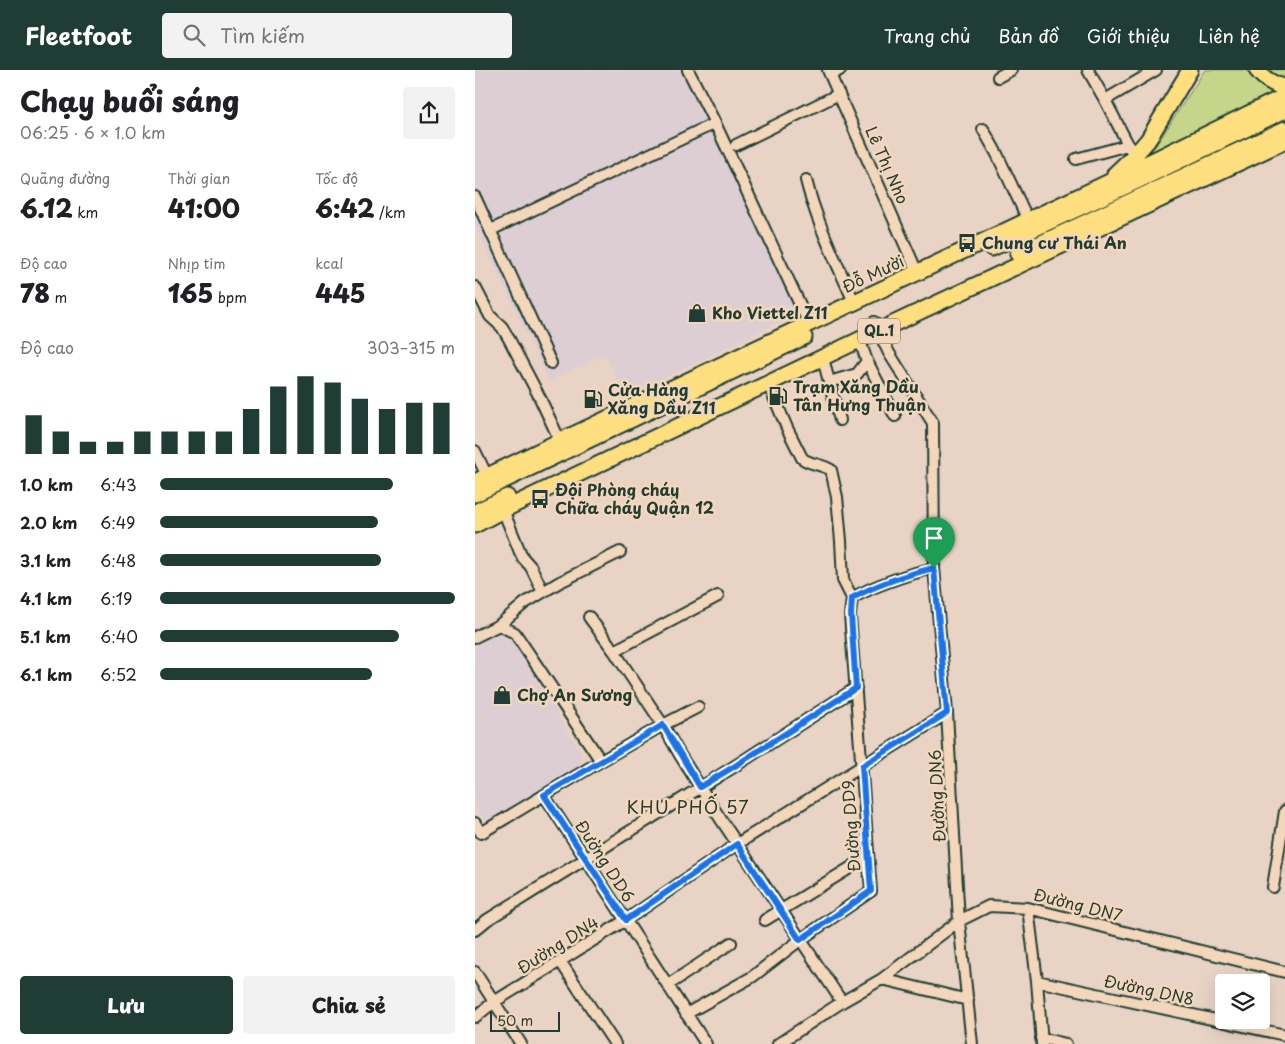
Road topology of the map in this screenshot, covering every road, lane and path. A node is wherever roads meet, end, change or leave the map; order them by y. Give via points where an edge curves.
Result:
1 (688, 70) edge
2 (840, 70) edge
3 (1011, 70) edge
4 (1088, 70) edge
5 (1156, 70) edge
6 (1190, 70) edge
7 (1257, 70) edge
8 (829, 73) edge
9 (999, 77) dead end
10 (1285, 87) edge
11 (839, 94) junction
12 (1285, 96) edge
13 (1105, 100) junction
14 (1285, 110) edge
15 (715, 123) junction
16 (983, 129) dead end
17 (1285, 129) edge
18 (1285, 141) edge
19 (736, 145) dead end
20 (1131, 151) junction
21 (1075, 159) dead end
22 (806, 180) dead end
23 (1139, 180) junction
24 (1103, 185) junction
25 (475, 197) edge
26 (1074, 210) junction
27 (1027, 220) junction
28 (491, 230) junction
29 (919, 276) junction
30 (475, 287) edge
31 (854, 302) junction
32 (809, 324) junction
33 (875, 327) junction
34 (858, 340) junction
35 (823, 358) junction
36 (867, 361) junction
37 (551, 363) dead end
38 (829, 382) junction
39 (768, 383) junction
40 (895, 416) dead end
41 (840, 420) dead end
42 (560, 441) junction
43 (475, 451) edge
44 (481, 479) edge
45 (475, 494) edge
46 (503, 510) junction
47 (475, 512) edge
48 (475, 525) edge
49 (620, 552) dead end
50 (934, 568) junction
51 (543, 592) junction
52 (718, 596) dead end
53 (852, 598) junction
54 (589, 617) dead end
55 (499, 625) junction
56 (475, 637) edge
57 (614, 651) junction
58 (856, 688) junction
59 (698, 707) dead end
60 (947, 713) junction
61 (663, 725) junction
62 (601, 761) junction
63 (862, 766) junction
64 (700, 787) junction
65 (544, 795) junction
66 (1285, 811) edge
67 (475, 823) edge
68 (478, 836) edge
69 (737, 844) junction
70 (868, 857) junction
71 (586, 859) junction
72 (1273, 887) dead end
73 (1028, 908) junction
74 (780, 910) junction
75 (626, 920) junction
76 (765, 920) dead end
77 (959, 921) junction
78 (475, 930) edge
79 (800, 940) junction
80 (731, 943) dead end
81 (560, 961) junction
82 (475, 972) edge
83 (1285, 972) edge
84 (882, 979) junction
85 (1037, 981) junction
86 (668, 985) junction
87 (968, 1000) junction
88 (494, 1002) junction
89 (842, 1002) junction
90 (686, 1014) junction
91 (475, 1017) edge
92 (1285, 1035) edge
93 (1042, 1041) edge
94 (521, 1044) edge
95 (615, 1044) edge
96 (706, 1044) edge
97 (778, 1044) edge
98 (972, 1044) edge
99 (1066, 1044) edge

1 - 15 street
2 - 8 street
3 - 9 street
4 - 13 street
5 - 13 street
6 - 20 highway via 1148,140
7 - 10 highway via 1267,80
8 - 11 street, Lê Thị Nho
11 - 19 street
11 - 29 street, Lê Thị Nho
12 - 24 highway, Đỗ Mười / QL.1
13 - 20 street
14 - 23 highway, Đỗ Mười / QL.1
15 - 28 street
15 - 32 street
16 - 27 street
17 - 33 highway, QL.1
18 - 33 highway, QL.1
20 - 21 street
20 - 24 highway
22 - 31 street via 824,235
23 - 24 highway
23 - 26 highway, Đỗ Mười / QL.1
24 - 26 highway
24 - 27 highway, Đỗ Mười / QL.1
25 - 28 street
26 - 29 highway, Đỗ Mười / QL.1
27 - 29 highway, Đỗ Mười / QL.1
28 - 37 street
29 - 31 highway, Đỗ Mười / QL.1
29 - 45 highway, Đỗ Mười / QL.1
30 - 42 street via 490,316 508,337
31 - 32 highway, Đỗ Mười / QL.1
32 - 42 highway, Đỗ Mười / QL.1
33 - 34 highway, QL.1
33 - 47 highway, QL.1
33 - 50 street, Đường DN6 via 933,424
34 - 35 highway, QL.1
34 - 36 street
35 - 38 street
35 - 39 highway, QL.1
36 - 38 street via 857,374
36 - 40 street
38 - 41 street
39 - 46 highway, QL.1
39 - 53 street via 802,458 831,470 837,497 843,580
42 - 44 highway, Đỗ Mười / QL.1
43 - 44 street
46 - 48 highway, QL.1
46 - 51 street via 520,552
49 - 51 street
50 - 53 street via 873,587
50 - 60 street, Đường DN6
51 - 55 street
52 - 57 street
53 - 58 street, Đường DD9
54 - 57 street
55 - 56 street
55 - 62 street via 515,633
57 - 61 street
58 - 63 street, Đường DD9
58 - 64 street
59 - 61 street
60 - 63 street
60 - 77 street, Đường DN6
61 - 62 street
61 - 64 street
62 - 65 street
63 - 69 street, Đường DN4
63 - 70 street, Đường DD9
64 - 69 street
64 - 71 street
65 - 68 street
65 - 71 street, Đường DD6
66 - 72 street
67 - 68 street
69 - 74 street
69 - 75 street, Đường DN4
70 - 74 street
70 - 79 street, Đường DD9 via 871,891
71 - 75 street, Đường DD6
71 - 78 street
73 - 77 street, Đường DN7 via 989,906
73 - 83 street, Đường DN7
73 - 85 street
74 - 76 street
74 - 79 street
75 - 81 street, Đường DN4
75 - 86 street, Đường DD6
77 - 84 street, Đường DN7
77 - 87 street, Đường DN6
79 - 89 street
79 - 90 street via 752,977
80 - 86 street
81 - 88 street, Đường DN4
81 - 95 street
82 - 88 street
84 - 87 street
84 - 89 street, Đường DN7
85 - 92 street, Đường DN8
85 - 93 street
86 - 90 street, Đường DD6
87 - 98 street, Đường DN6
88 - 91 street, Đường DN4
88 - 94 street
89 - 97 street, Đường DN7
90 - 96 street, Đường DD6
93 - 99 street

